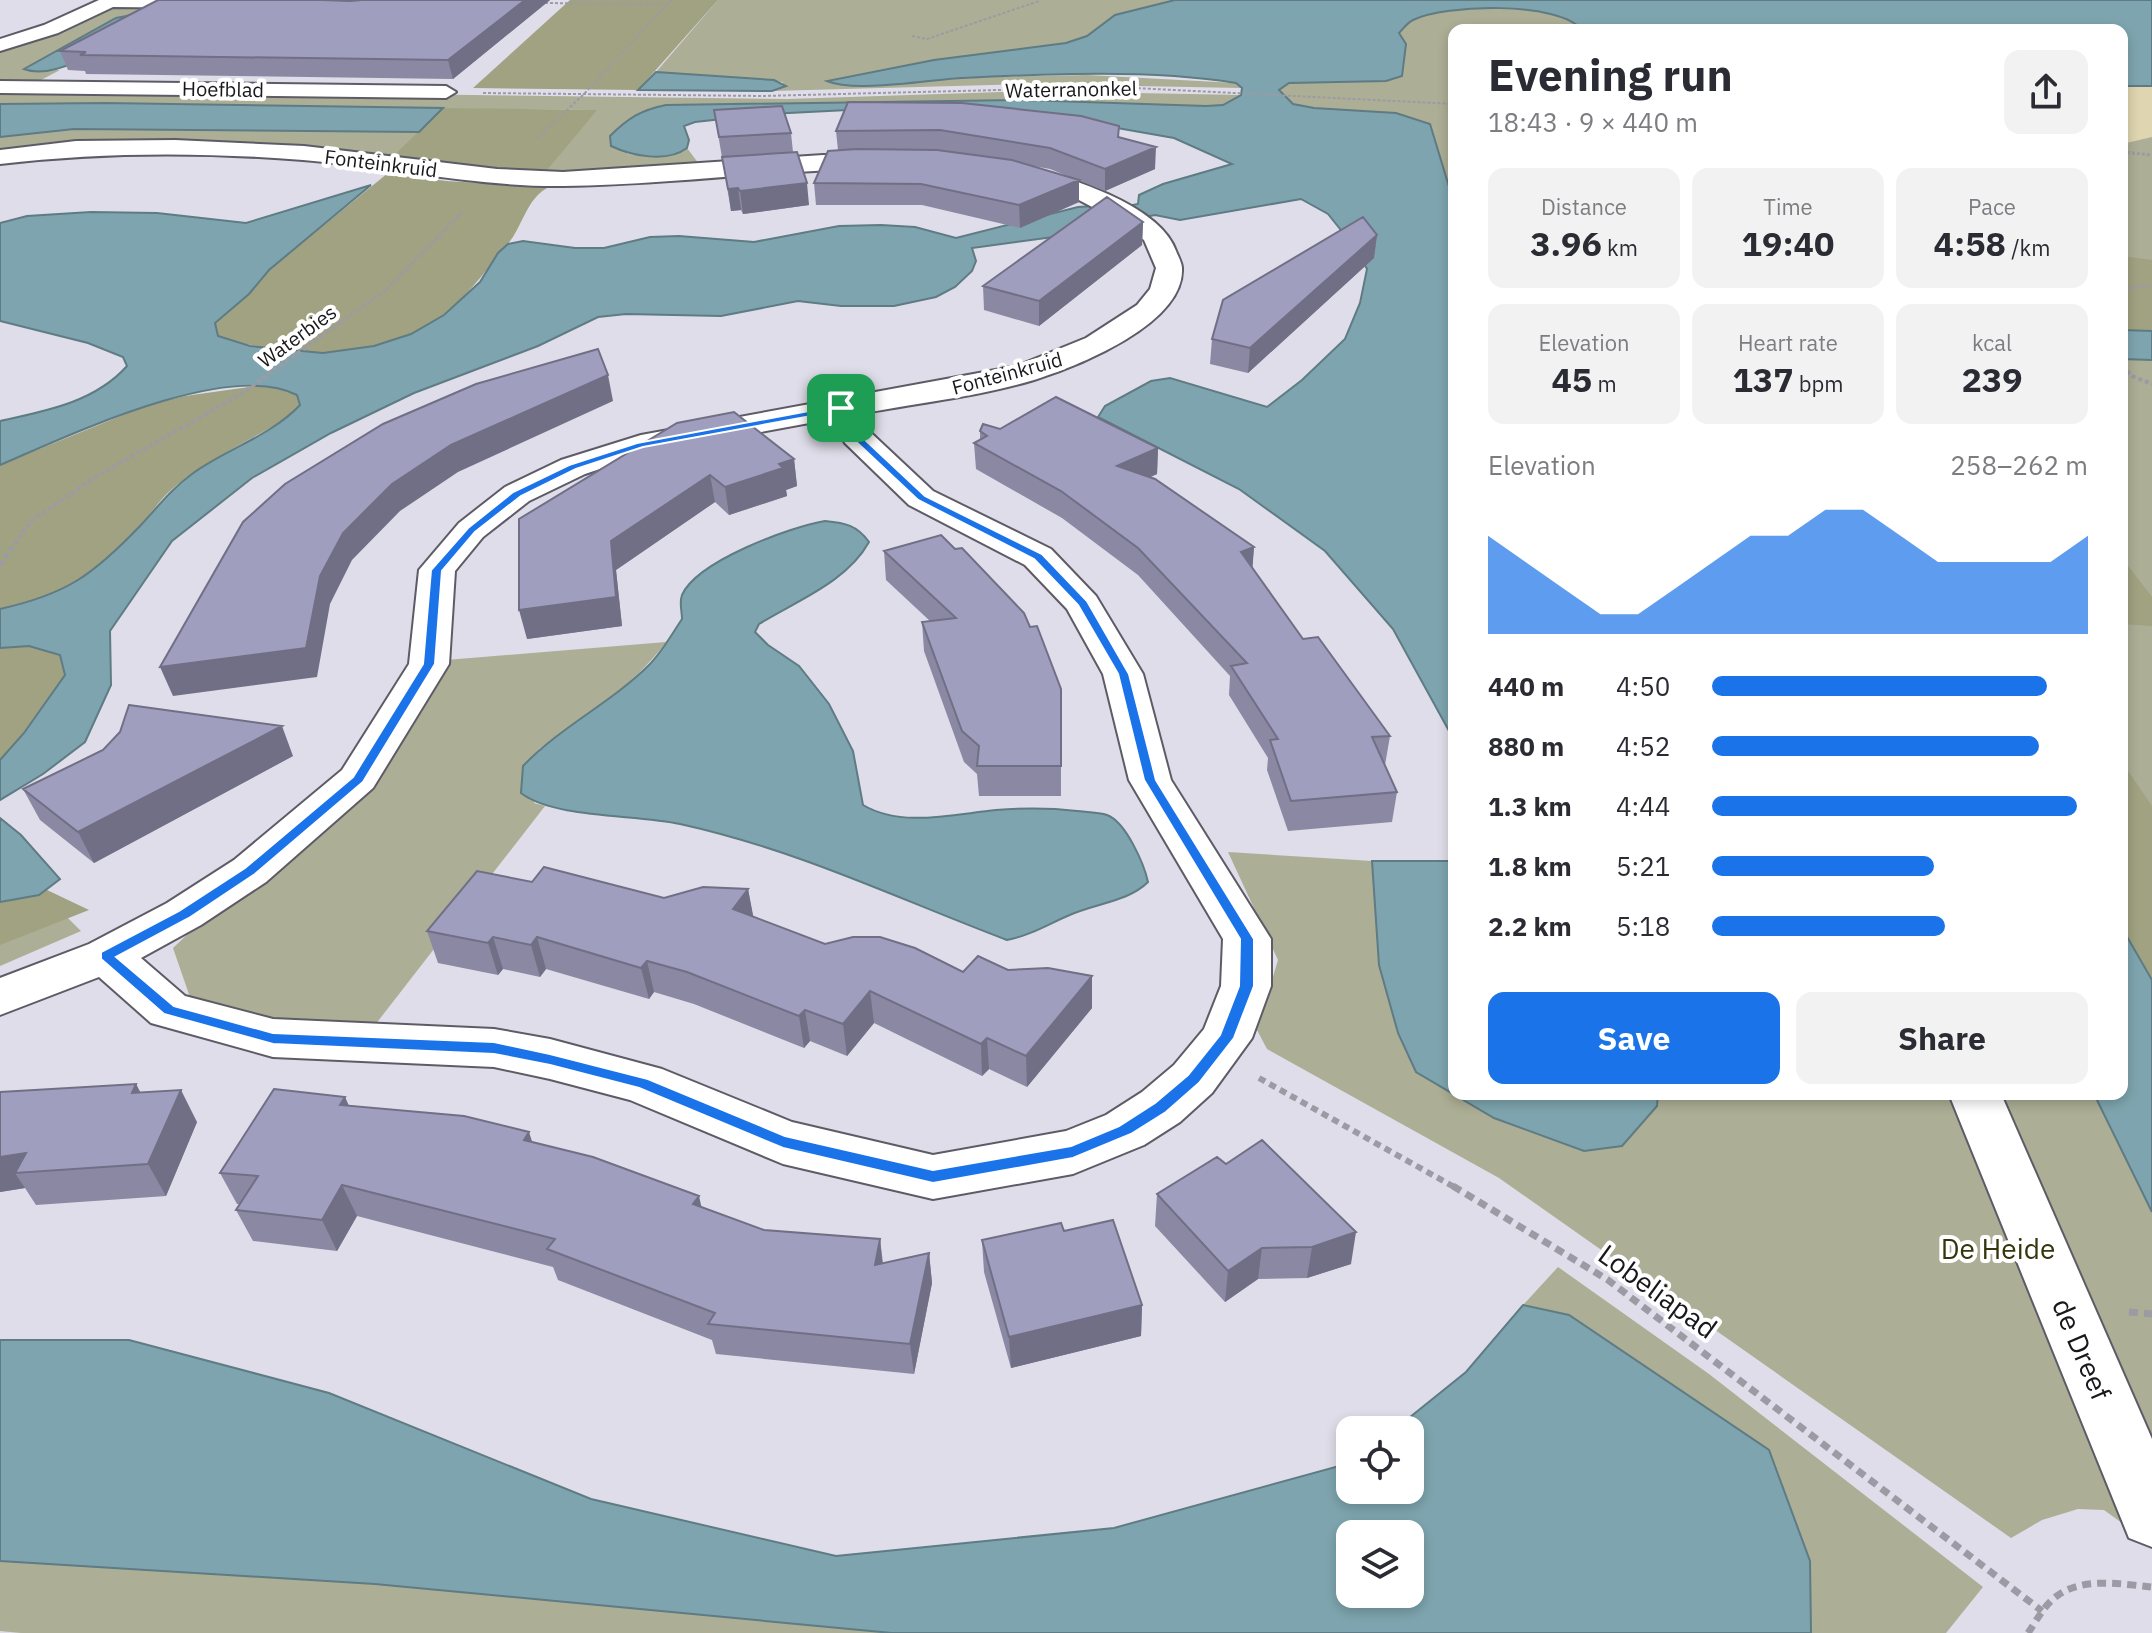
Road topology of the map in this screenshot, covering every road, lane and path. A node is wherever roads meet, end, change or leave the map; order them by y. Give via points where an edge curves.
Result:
1 (671, 0) edge
2 (113, 1) edge
3 (212, 1) edge
4 (1039, 1) edge
5 (536, 3) dead end
6 (239, 4) edge
7 (667, 4) junction
8 (912, 36) dead end
9 (0, 45) edge
10 (0, 87) edge
11 (446, 92) joint
12 (584, 94) junction
13 (1448, 104) edge
14 (2128, 153) edge
15 (2152, 155) edge
16 (0, 157) edge
17 (912, 162) edge
18 (995, 168) edge
19 (497, 176) junction
20 (2152, 285) edge
21 (2128, 288) edge
22 (2128, 372) edge
23 (2128, 376) edge
24 (2132, 376) junction
25 (2152, 381) edge
26 (841, 408) junction
27 (0, 565) edge
28 (106, 956) junction
29 (0, 997) edge
30 (1216, 1054) junction
31 (1978, 1100) edge
32 (2152, 1515) edge
33 (2152, 1587) edge
34 (2042, 1611) junction
35 (2028, 1633) edge

1 - 7 path, Waterbies
2 - 3 street
2 - 9 street
3 - 6 street
4 - 8 path via 927,39
5 - 7 path
7 - 12 path, Waterbies
10 - 11 street, Hoefblad
11 - 12 path
12 - 13 path, Waterranonkel via 763,96 1115,87
12 - 19 path, Waterbies
14 - 15 path
16 - 19 street, Fonteinkruid via 76,148 175,147 304,153
17 - 19 street, Fonteinkruid via 823,162 577,179
18 - 26 street, Fonteinkruid via 1042,177 1104,202 1139,224 1167,257 1168,275 1156,302 1125,330 1062,361 1023,374
19 - 27 path, Waterbies via 385,291 241,394 97,476 31,521
20 - 21 path
22 - 24 path
23 - 24 path
24 - 25 path
26 - 28 street, Fonteinkruid via 641,445 573,467 517,494 471,530 437,570 429,664 358,779 250,871
26 - 30 street via 856,436 921,498 1038,557 1083,604 1123,674 1150,780 1247,939 1246,986
28 - 29 street, Fonteinkruid
28 - 30 street via 169,1010 273,1038 494,1048 550,1059 643,1083 783,1142 933,1177 1073,1152 1125,1130 1176,1096
30 - 34 path, Lobeliapad via 1488,1206 1608,1280
31 - 32 street, de Dreef
33 - 34 path via 2084,1585 2056,1596
34 - 35 path

